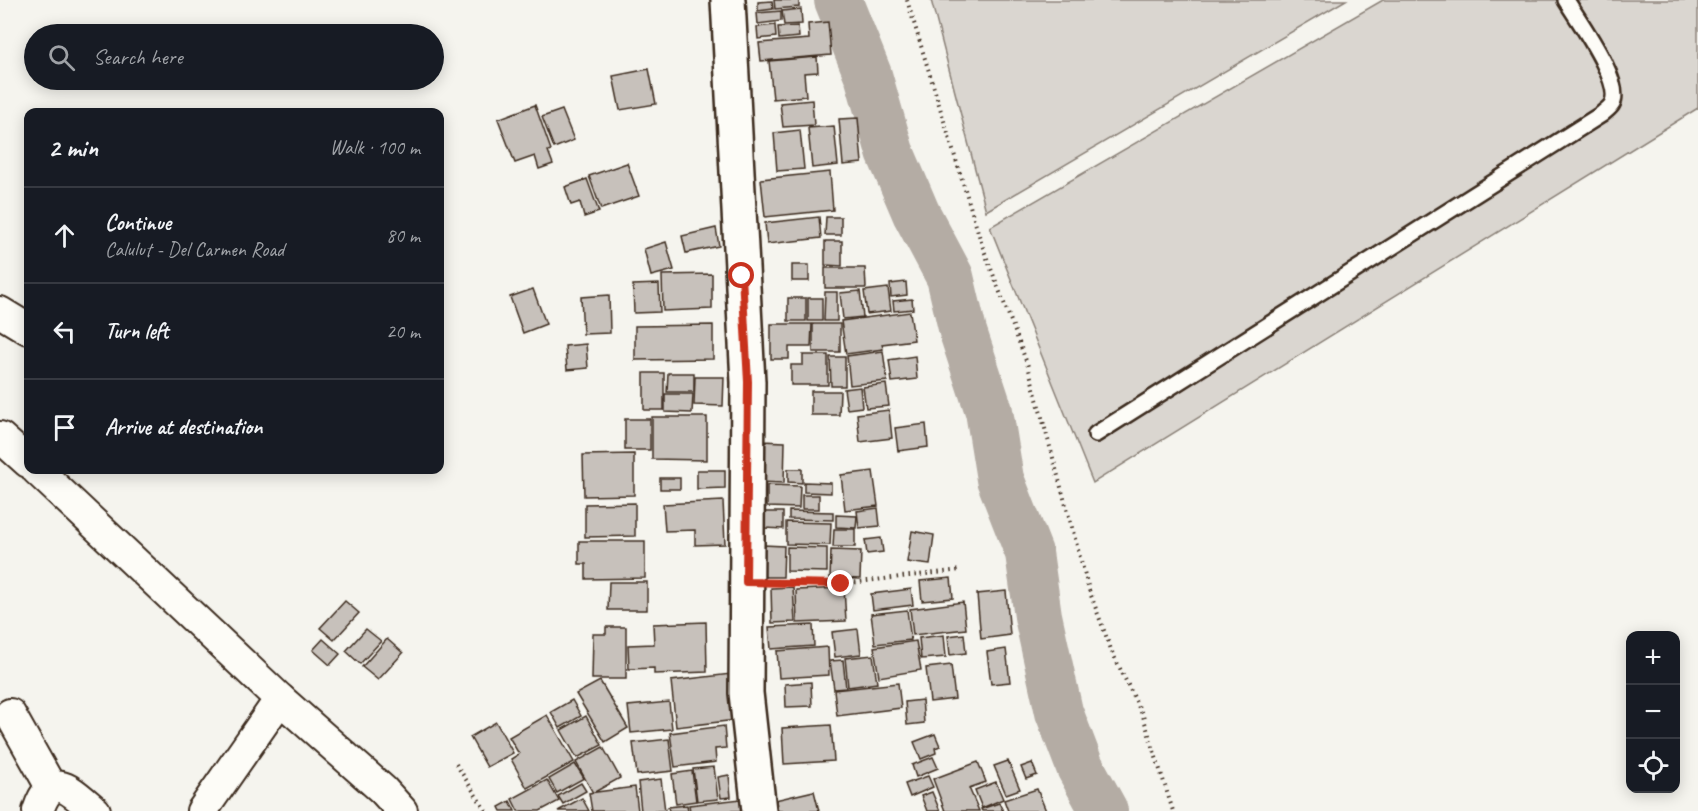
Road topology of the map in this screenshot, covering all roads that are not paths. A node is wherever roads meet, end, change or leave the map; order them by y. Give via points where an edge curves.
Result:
1 (728, 0) edge
2 (1566, 0) edge
3 (0, 312) edge
4 (24, 327) edge
5 (1096, 434) dead end
6 (0, 437) edge
7 (24, 458) edge
8 (41, 474) edge
9 (70, 474) edge
10 (73, 502) junction
11 (280, 699) junction
12 (10, 714) dead end
13 (44, 799) edge
14 (95, 811) edge
15 (202, 811) edge
16 (402, 811) edge
17 (759, 811) edge

1 - 17 main road via 748,382 746,693
2 - 5 lane via 1609,73 1613,104
3 - 4 street
6 - 7 street
8 - 10 street
9 - 10 street
10 - 11 street
11 - 15 street
11 - 16 street
12 - 13 street
13 - 14 street via 68,788

